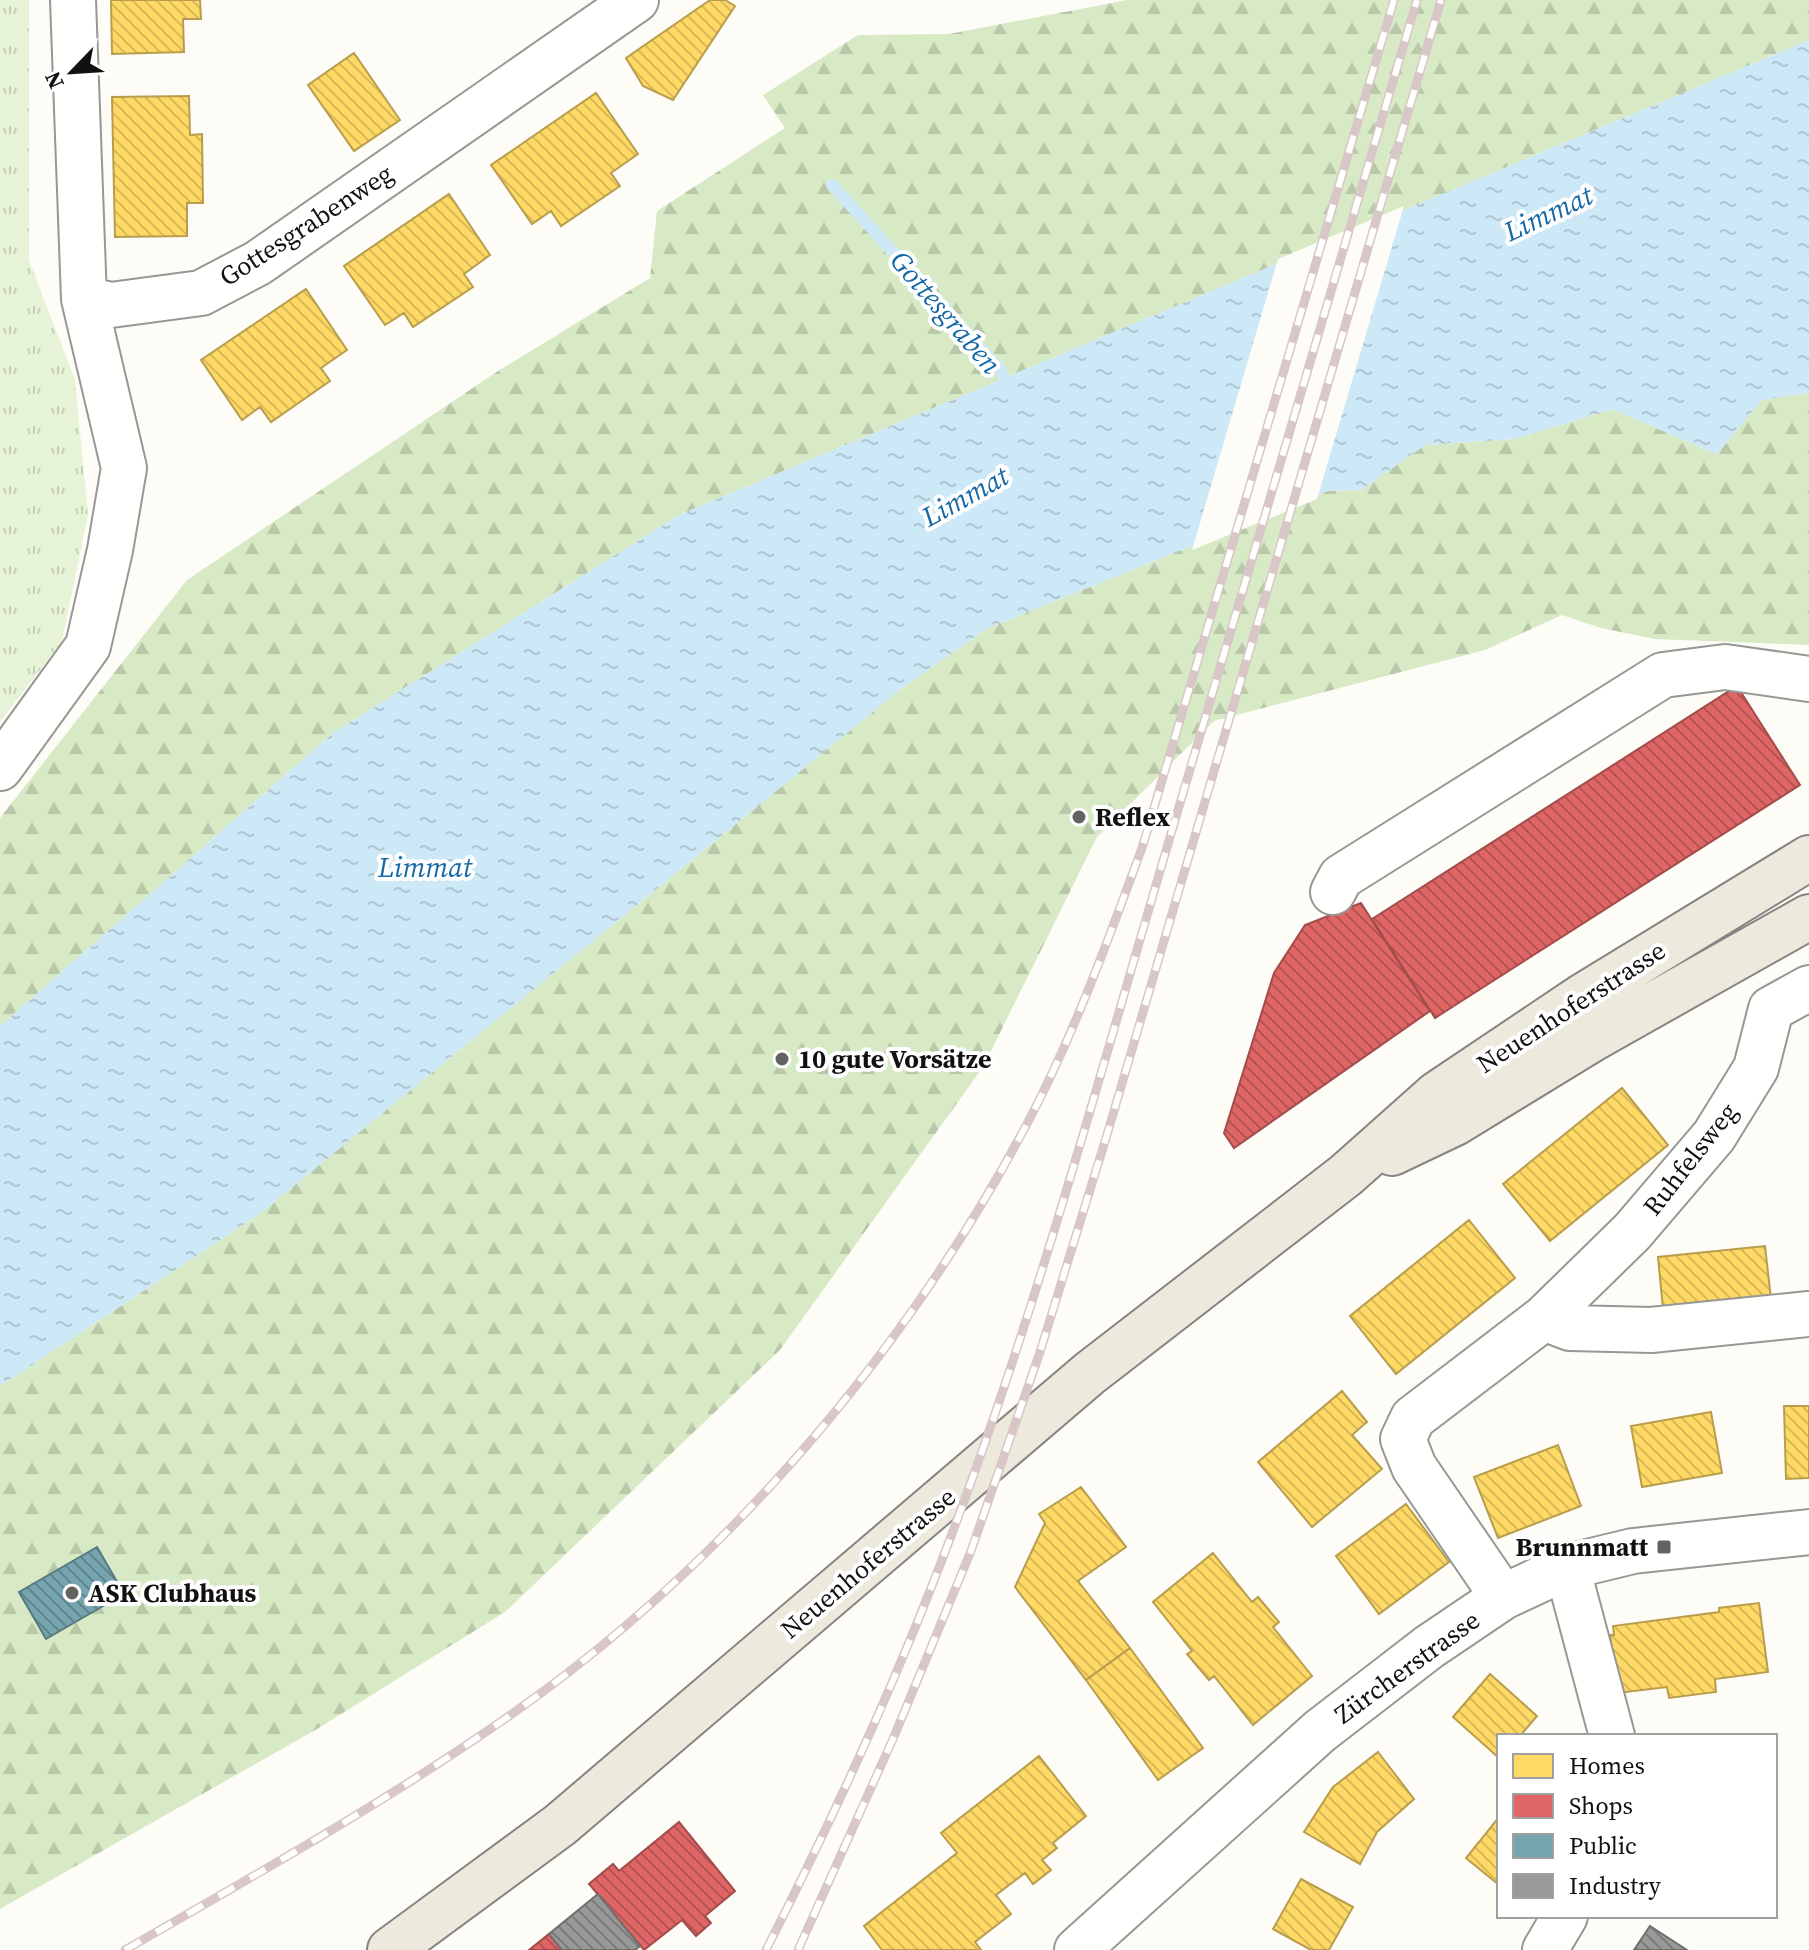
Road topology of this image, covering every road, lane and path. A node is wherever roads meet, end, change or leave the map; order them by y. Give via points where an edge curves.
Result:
1 (73, 0) edge
2 (636, 0) edge
3 (84, 299) junction
4 (1809, 679) edge
5 (0, 768) edge
6 (1809, 858) edge
7 (1333, 892) dead end
8 (1809, 917) edge
9 (1809, 988) edge
10 (1346, 1175) junction
11 (1809, 1314) edge
12 (1544, 1318) junction
13 (1809, 1532) edge
14 (1567, 1567) junction
15 (1503, 1597) junction
16 (1611, 1734) edge
17 (1564, 1918) edge
18 (390, 1950) edge
19 (1077, 1950) edge
20 (1545, 1950) edge

1 - 3 street
2 - 3 street, Gottesgrabenweg via 258,263 201,293 111,305
3 - 5 street via 124,468 110,550 88,646
4 - 7 street via 1725,667 1663,675 1341,877
6 - 10 main road, Neuenhoferstrasse via 1583,996 1437,1094
8 - 10 main road, Neuenhoferstrasse via 1455,1123
9 - 12 street, Ruhfelsweg via 1771,1009 1756,1068 1714,1136 1632,1232
10 - 18 main road, Neuenhoferstrasse via 1090,1373 560,1825
11 - 12 street via 1651,1330 1570,1328
12 - 15 street, Ruhfelsweg via 1413,1418 1403,1439 1414,1467
13 - 14 street, Zürcherstrasse via 1633,1551
14 - 15 street, Zürcherstrasse
14 - 16 street
15 - 19 street, Zürcherstrasse via 1320,1731
17 - 20 street

